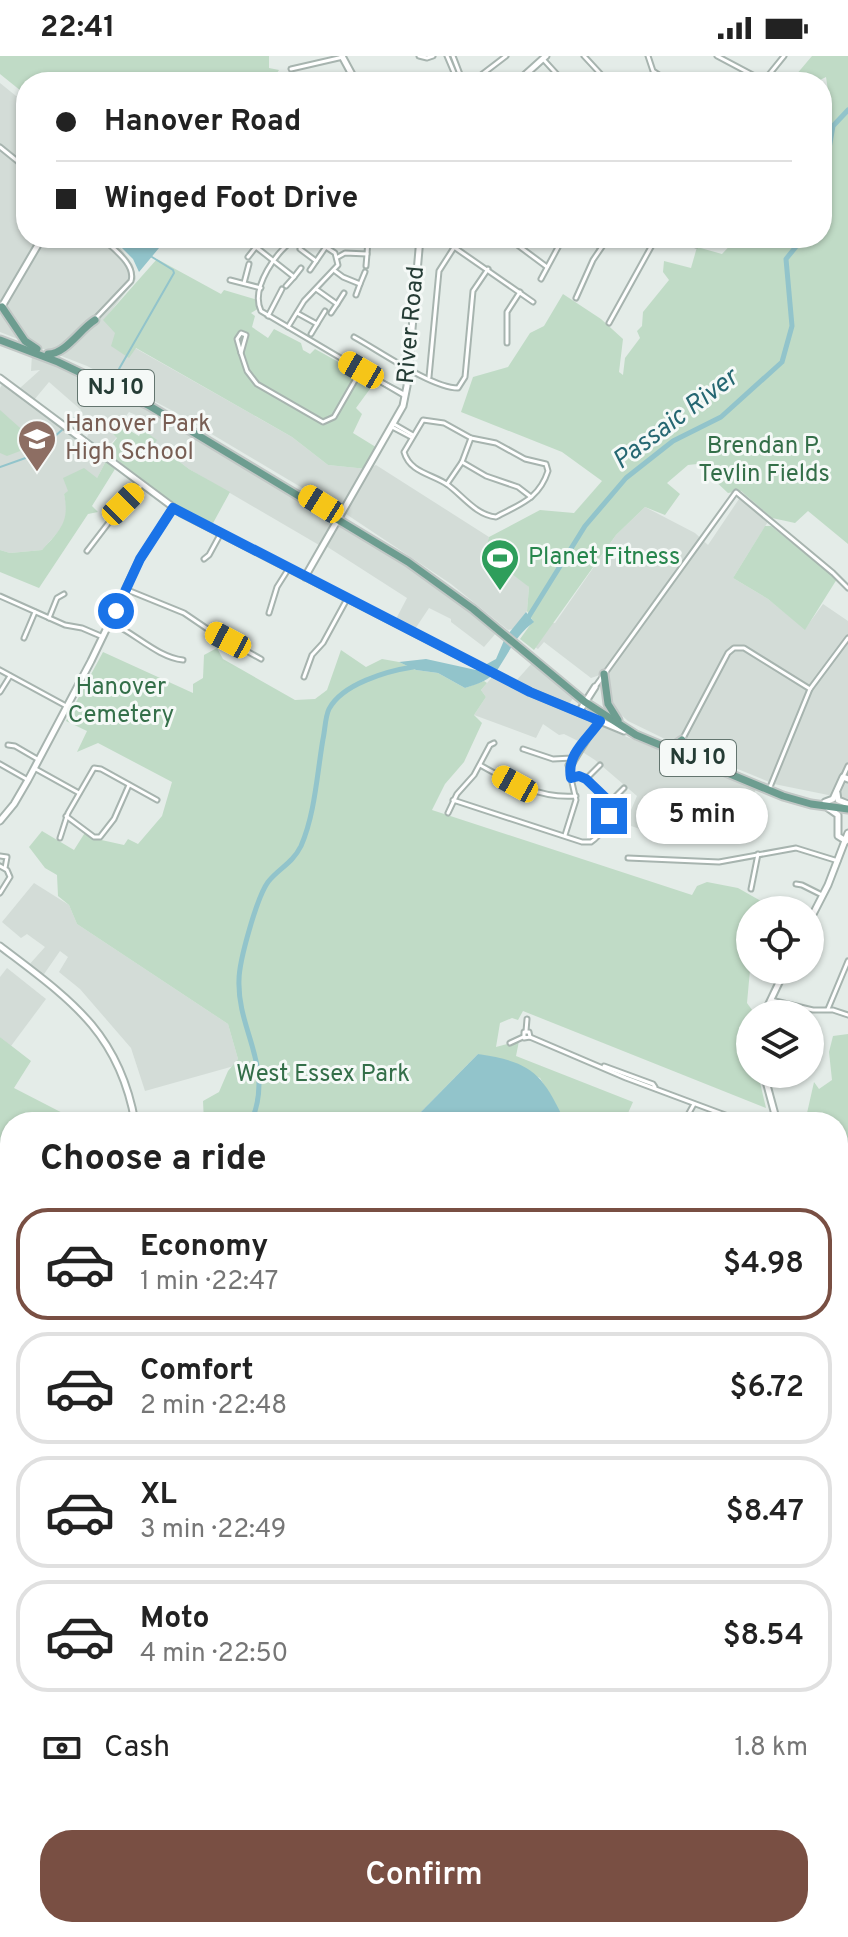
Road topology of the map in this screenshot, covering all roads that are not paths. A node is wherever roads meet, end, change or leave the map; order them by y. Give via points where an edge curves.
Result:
1 (342, 56) edge
2 (419, 56) edge
3 (433, 56) edge
4 (506, 56) edge
5 (584, 56) edge
6 (717, 56) edge
7 (784, 56) edge
8 (544, 57) edge
9 (291, 69) dead end
10 (485, 72) edge
11 (528, 72) edge
12 (599, 72) edge
13 (745, 72) edge
14 (771, 72) edge
15 (0, 147) edge
16 (16, 160) edge
17 (36, 248) edge
18 (112, 248) edge
19 (255, 248) edge
20 (257, 248) edge
21 (283, 248) edge
22 (325, 248) edge
23 (328, 248) edge
24 (367, 248) edge
25 (419, 248) edge
26 (454, 248) edge
27 (458, 248) edge
28 (521, 248) edge
29 (557, 248) edge
30 (601, 248) edge
31 (650, 248) edge
32 (300, 249) dead end
33 (367, 254) junction
34 (248, 257) dead end
35 (338, 257) junction
36 (275, 261) junction
37 (316, 261) junction
38 (249, 264) dead end
39 (366, 266) dead end
40 (547, 267) junction
41 (301, 268) dead end
42 (488, 269) junction
43 (310, 270) dead end
44 (335, 271) junction
45 (365, 272) dead end
46 (294, 277) junction
47 (541, 279) dead end
48 (230, 280) dead end
49 (244, 283) junction
50 (360, 284) junction
51 (261, 288) junction
52 (316, 289) junction
53 (520, 292) junction
54 (344, 293) dead end
55 (356, 295) dead end
56 (576, 298) dead end
57 (533, 302) dead end
58 (337, 304) junction
59 (1, 308) edge
60 (325, 311) dead end
61 (297, 313) junction
62 (331, 313) dead end
63 (268, 316) junction
64 (95, 320) junction
65 (609, 323) dead end
66 (317, 324) junction
67 (288, 327) junction
68 (311, 334) dead end
69 (354, 337) dead end
70 (0, 338) edge
71 (507, 343) dead end
72 (37, 349) junction
73 (241, 353) dead end
74 (48, 354) junction
75 (68, 362) junction
76 (408, 368) junction
77 (361, 370) junction
78 (0, 378) edge
79 (429, 379) junction
80 (405, 396) junction
81 (393, 426) junction
82 (412, 436) junction
83 (471, 438) junction
84 (462, 462) junction
85 (447, 484) junction
86 (142, 485) junction
87 (531, 497) junction
88 (173, 508) junction
89 (339, 518) junction
90 (221, 533) junction
91 (87, 551) dead end
92 (204, 559) dead end
93 (289, 568) junction
94 (305, 577) junction
95 (848, 588) edge
96 (125, 589) junction
97 (64, 594) dead end
98 (0, 596) edge
99 (347, 599) junction
100 (35, 612) junction
101 (269, 613) dead end
102 (49, 618) junction
103 (110, 622) junction
104 (507, 635) junction
105 (103, 637) junction
106 (24, 638) dead end
107 (848, 638) edge
108 (517, 643) junction
109 (261, 659) dead end
110 (183, 660) dead end
111 (0, 670) edge
112 (604, 674) junction
113 (10, 676) junction
114 (304, 677) dead end
115 (595, 687) junction
116 (810, 689) junction
117 (0, 692) edge
118 (605, 693) junction
119 (586, 700) junction
120 (68, 707) junction
121 (579, 712) junction
122 (600, 721) junction
123 (617, 724) junction
124 (636, 735) junction
125 (682, 740) junction
126 (494, 743) dead end
127 (8, 745) dead end
128 (672, 747) junction
129 (523, 749) dead end
130 (684, 752) junction
131 (574, 759) junction
132 (39, 760) junction
133 (0, 764) edge
134 (480, 765) junction
135 (600, 765) dead end
136 (848, 766) edge
137 (34, 768) junction
138 (571, 778) junction
139 (586, 779) junction
140 (28, 780) junction
141 (845, 780) edge
142 (129, 785) junction
143 (770, 787) junction
144 (624, 788) dead end
145 (837, 792) junction
146 (79, 793) junction
147 (576, 796) junction
148 (157, 800) dead end
149 (453, 800) junction
150 (610, 802) junction
151 (825, 802) junction
152 (811, 804) junction
153 (848, 806) edge
154 (448, 813) dead end
155 (66, 816) junction
156 (0, 821) edge
157 (848, 833) edge
158 (565, 836) junction
159 (60, 838) dead end
160 (846, 841) junction
161 (845, 853) edge
162 (758, 854) junction
163 (0, 856) edge
164 (628, 858) dead end
165 (838, 861) junction
166 (2, 867) edge
167 (796, 884) dead end
168 (751, 889) dead end
169 (0, 893) edge
170 (822, 895) joint
171 (1, 949) edge
172 (848, 961) edge
173 (778, 984) edge
174 (771, 1000) edge
175 (824, 1009) edge
176 (828, 1009) junction
177 (848, 1015) edge
178 (527, 1019) dead end
179 (526, 1031) junction
180 (523, 1037) junction
181 (530, 1037) junction
182 (510, 1043) dead end
183 (768, 1088) edge
184 (694, 1104) junction
185 (132, 1112) edge
186 (690, 1112) edge
187 (716, 1112) edge
188 (774, 1112) edge

1 - 9 street
2 - 3 street
4 - 10 street
5 - 12 street
6 - 13 street
7 - 14 street
8 - 11 street
15 - 16 street
17 - 59 street
18 - 64 street via 133,276
19 - 34 street
20 - 36 street
21 - 36 street
22 - 37 street
23 - 35 street
24 - 33 street
25 - 76 street, River Road
26 - 79 street via 439,271
27 - 42 street
28 - 40 street
29 - 40 street
30 - 56 street
31 - 65 street
32 - 37 street
33 - 35 street
33 - 39 street
35 - 44 street
36 - 46 street
36 - 51 street
37 - 43 street
38 - 49 street
40 - 47 street
41 - 46 street
42 - 53 street
42 - 79 street via 473,291 464,381 458,388
44 - 50 street
44 - 52 street
45 - 50 street
46 - 63 street
48 - 49 street
49 - 51 street
50 - 55 street
51 - 63 street via 258,305
52 - 58 street
52 - 61 street
53 - 57 street
53 - 71 street via 507,314
54 - 58 street
58 - 62 street
59 - 72 main road via 22,338
60 - 66 street
61 - 66 street
61 - 67 street
63 - 67 street
64 - 74 main road via 60,351
64 - 75 main road via 65,351
66 - 68 street
67 - 77 street
69 - 76 street
70 - 72 main road, NJ 10
70 - 89 main road, NJ 10 via 148,405
72 - 74 main road, NJ 10
73 - 77 street via 257,384 323,422 334,417
74 - 75 main road, NJ 10
75 - 89 main road, NJ 10 via 180,418
76 - 79 street
76 - 80 street, River Road
77 - 80 street
78 - 86 street
80 - 81 street, River Road
81 - 82 street
81 - 89 street, River Road
82 - 83 street via 426,420
82 - 85 street via 406,458 422,473
83 - 84 street
83 - 87 street via 547,465 544,484
84 - 85 street
84 - 87 street
85 - 87 street via 492,517
86 - 88 street
86 - 91 street
88 - 90 street
88 - 96 street
89 - 94 street, River Road
89 - 104 main road, NJ 10
89 - 104 main road, NJ 10 via 407,557
90 - 92 street
90 - 93 street
93 - 94 street
93 - 101 street
94 - 99 street
95 - 112 street via 736,492
96 - 103 street
96 - 109 street via 184,613
97 - 102 street
98 - 100 street
99 - 114 street
99 - 121 street
100 - 102 street
100 - 106 street
102 - 105 street
103 - 105 street
103 - 110 street via 149,647
104 - 108 main road, NJ 10
105 - 120 street
107 - 116 street
108 - 119 main road, NJ 10
108 - 119 main road, NJ 10
111 - 113 street
112 - 115 street
112 - 118 main road
113 - 117 street
113 - 120 street
115 - 118 main road
115 - 119 street
116 - 125 street via 744,648 734,648
116 - 143 street
118 - 123 main road
119 - 121 street
119 - 123 main road, NJ 10
119 - 124 main road, NJ 10
120 - 132 street
121 - 122 street
122 - 123 street
122 - 131 street
123 - 124 street
123 - 128 main road, NJ 10
124 - 152 main road, NJ 10
125 - 128 main road
125 - 130 main road
126 - 134 street
127 - 132 street
128 - 130 main road, NJ 10
129 - 131 street via 553,759
130 - 143 main road, NJ 10
131 - 138 street
132 - 137 street
133 - 140 street
134 - 147 street via 518,786 556,797
134 - 149 street
135 - 139 street
136 - 141 street
137 - 140 street
137 - 146 street
138 - 139 street
138 - 147 street
139 - 150 street
140 - 156 street
141 - 145 street
142 - 146 street via 94,768
142 - 148 street
142 - 155 street via 100,837
143 - 151 main road, NJ 10
144 - 150 street
145 - 151 street
145 - 153 street via 838,800
146 - 155 street
147 - 158 street
149 - 154 street
149 - 158 street
150 - 158 street via 611,812 597,839 585,843
151 - 153 main road, NJ 10
152 - 153 main road, NJ 10
152 - 160 street via 836,812 838,836
155 - 159 street
157 - 160 street
160 - 161 street
161 - 165 street
162 - 164 street via 719,862
162 - 165 street via 796,848
162 - 168 street
163 - 166 street via 7,857
165 - 170 street
166 - 169 street via 9,879
167 - 170 street
171 - 185 street via 69,999 91,1023 117,1063
172 - 176 street
173 - 174 street
175 - 176 street
176 - 177 street
178 - 179 street
179 - 180 street
179 - 181 street
180 - 181 street
180 - 182 street
181 - 184 street
183 - 188 street
184 - 186 street
184 - 187 street

